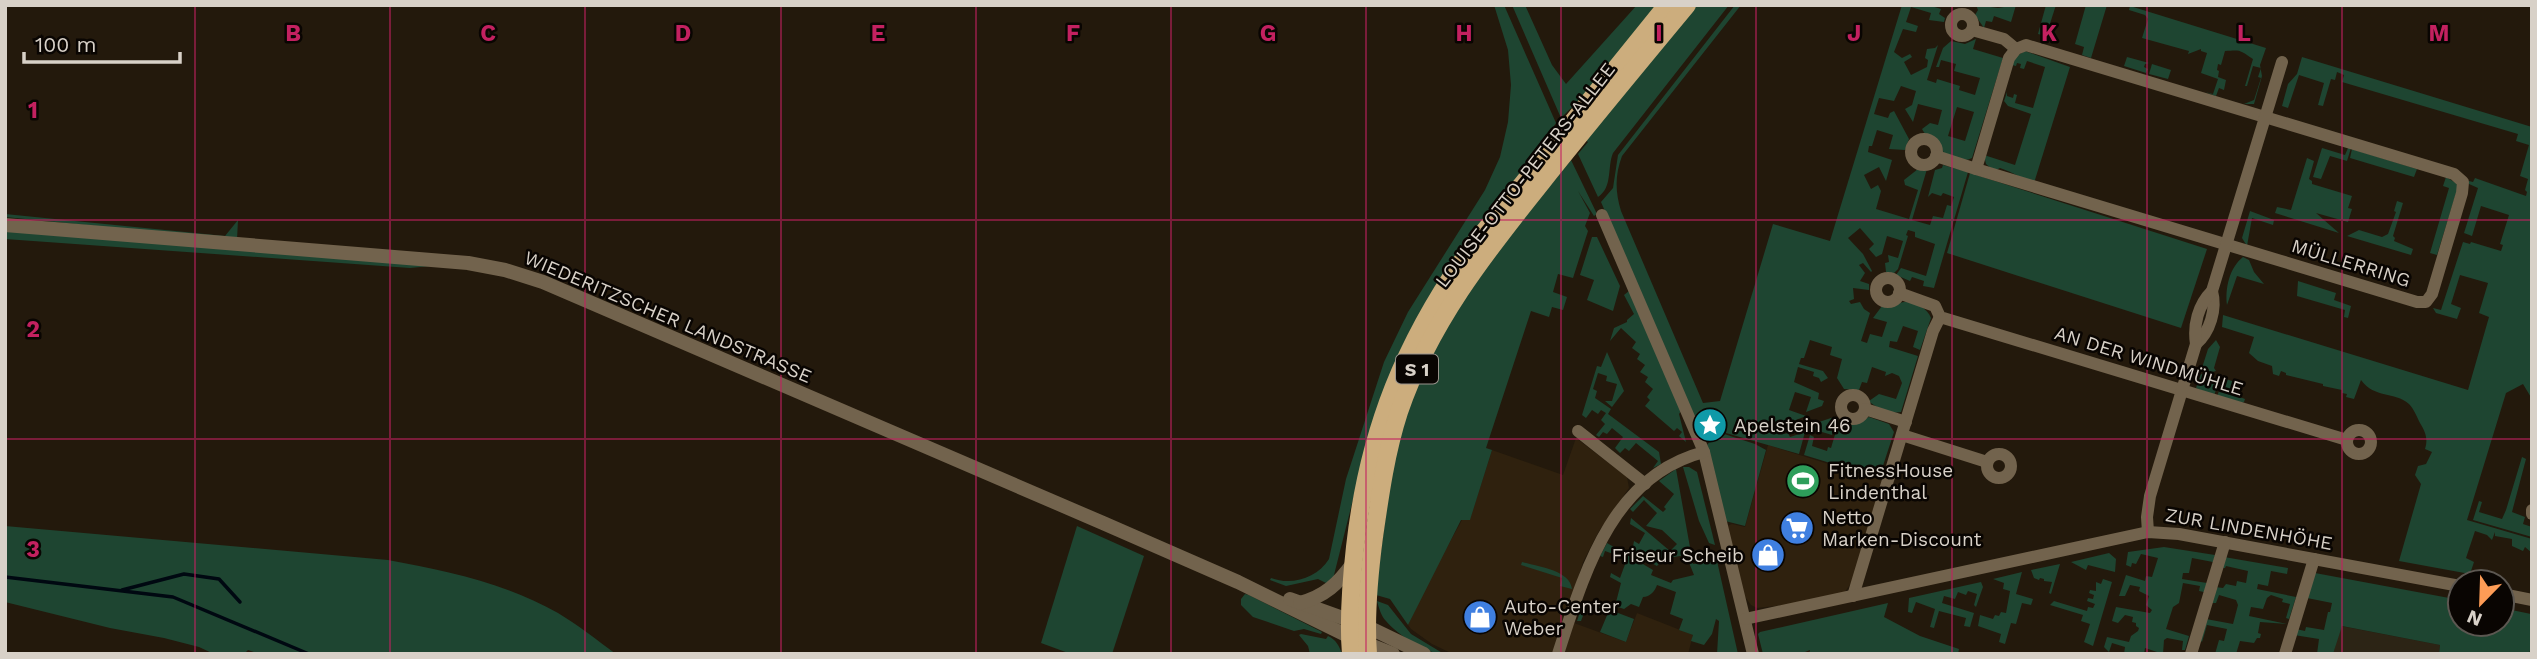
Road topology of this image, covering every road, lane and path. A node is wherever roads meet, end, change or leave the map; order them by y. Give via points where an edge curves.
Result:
1 (1667, 5) edge
2 (1687, 5) edge
3 (1972, 30) dead end
4 (2016, 49) junction
5 (2281, 62) dead end
6 (2266, 117) junction
7 (1567, 139) junction
8 (1936, 156) dead end
9 (1976, 169) junction
10 (1602, 215) dead end
11 (5, 225) edge
12 (2227, 246) junction
13 (1899, 293) dead end
14 (1941, 317) junction
15 (2184, 391) junction
16 (1865, 409) dead end
17 (1906, 422) junction
18 (1578, 432) dead end
19 (1902, 435) junction
20 (2347, 440) dead end
21 (1704, 452) junction
22 (1987, 462) dead end
23 (1645, 484) junction
24 (2148, 532) junction
25 (2225, 542) junction
26 (2314, 559) junction
27 (1353, 563) junction
28 (1238, 582) junction
29 (2446, 583) edge
30 (1853, 596) junction
31 (1300, 603) junction
32 (1745, 619) junction
33 (1350, 637) edge
34 (1368, 642) edge
35 (1393, 654) edge
36 (1424, 654) edge
37 (1558, 654) edge
38 (1753, 654) edge
39 (2192, 654) edge
40 (2285, 654) edge

1 - 7 main road, LOUISE-OTTO-PETERS-ALLEE / S 1
2 - 7 main road, LOUISE-OTTO-PETERS-ALLEE / S 1
3 - 4 street, MÜLLERRING via 2004,39
4 - 6 street, MÜLLERRING via 2030,46
4 - 9 street
5 - 6 street
6 - 12 street
6 - 12 street, MÜLLERRING via 2454,174 2463,182 2432,294 2426,302 2417,302
7 - 27 main road, LOUISE-OTTO-PETERS-ALLEE / S 1 via 1452,275 1412,345 1373,445
7 - 34 main road, LOUISE-OTTO-PETERS-ALLEE / S 1 via 1464,283 1406,393 1377,516
8 - 9 street, MÜLLERRING
9 - 12 street, MÜLLERRING
10 - 21 street
11 - 28 street, WIEDERITZSCHER LANDSTRASSE via 468,263 506,270
12 - 15 street via 2212,291 2202,302
13 - 14 street, AN DER WINDMÜHLE via 1935,306
14 - 15 street, AN DER WINDMÜHLE
14 - 17 street
15 - 20 street, AN DER WINDMÜHLE
15 - 24 street via 2150,496
16 - 17 street
17 - 19 street
18 - 23 street
19 - 22 street
19 - 30 street
21 - 23 street via 1673,462
21 - 32 street
23 - 37 street via 1611,523 1591,558
24 - 25 street, ZUR LINDENHÖHE
24 - 30 street, ZUR LINDENHÖHE
25 - 26 street, ZUR LINDENHÖHE
25 - 39 street
26 - 29 street, ZUR LINDENHÖHE
26 - 40 street
27 - 31 street via 1330,590
27 - 33 main road, LOUISE-OTTO-PETERS-ALLEE / S 1
28 - 31 street, WIEDERITZSCHER LANDSTRASSE
28 - 33 street, WIEDERITZSCHER LANDSTRASSE
30 - 32 street, ZUR LINDENHÖHE
31 - 33 street, WIEDERITZSCHER LANDSTRASSE
32 - 38 street
33 - 34 street, WIEDERITZSCHER LANDSTRASSE
34 - 35 street, WIEDERITZSCHER LANDSTRASSE
34 - 36 street, WIEDERITZSCHER LANDSTRASSE

